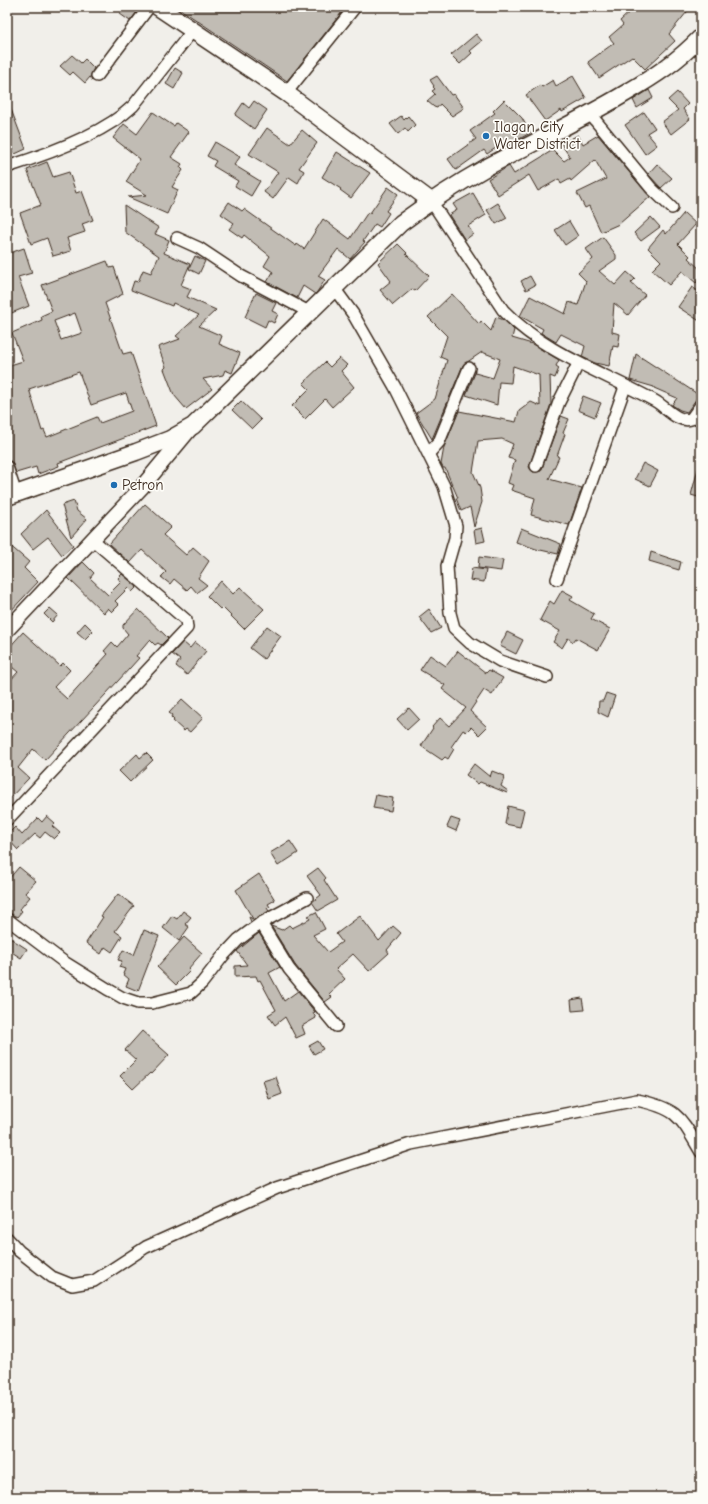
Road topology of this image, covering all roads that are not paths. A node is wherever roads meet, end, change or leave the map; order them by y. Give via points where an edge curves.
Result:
1 (149, 7) edge
2 (158, 7) edge
3 (355, 7) edge
4 (193, 30) junction
5 (701, 37) edge
6 (97, 76) dead end
7 (286, 93) junction
8 (590, 114) junction
9 (7, 167) edge
10 (431, 201) junction
11 (672, 208) dead end
12 (177, 238) dead end
13 (334, 288) junction
14 (309, 312) junction
15 (578, 364) junction
16 (469, 368) dead end
17 (625, 387) junction
18 (701, 405) edge
19 (193, 426) junction
20 (429, 453) junction
21 (536, 466) dead end
22 (7, 467) edge
23 (12, 496) edge
24 (93, 540) junction
25 (557, 579) dead end
26 (7, 630) edge
27 (547, 677) dead end
28 (7, 820) edge
29 (307, 898) dead end
30 (7, 919) edge
31 (261, 923) junction
32 (336, 1026) dead end
33 (701, 1152) edge
34 (7, 1238) edge

1 - 6 street
2 - 4 main road
3 - 7 street
4 - 7 main road
4 - 9 street via 123,116 36,158
5 - 8 main road via 661,72
7 - 10 main road
8 - 10 main road via 486,168
8 - 11 street via 651,188
10 - 13 main road via 401,223
10 - 15 street via 503,310 514,321
12 - 14 street via 199,248 241,276
13 - 14 main road
13 - 20 street via 353,314
14 - 19 main road
15 - 17 street
15 - 21 street via 559,402
16 - 20 street via 440,442
17 - 18 street via 656,401 682,419 692,419
17 - 25 street
19 - 23 main road via 170,439
19 - 24 street
20 - 27 street via 444,486 456,526 447,566 450,613 454,628 470,642 500,661
22 - 23 street
24 - 26 street
24 - 28 street via 186,620 187,628
29 - 31 street
30 - 31 street via 64,962 123,998 138,1003 152,1003 191,993 238,940
31 - 32 street via 289,970
33 - 34 street via 680,1118 657,1104 637,1100 410,1144 277,1188 146,1247 94,1281 72,1285 52,1277

